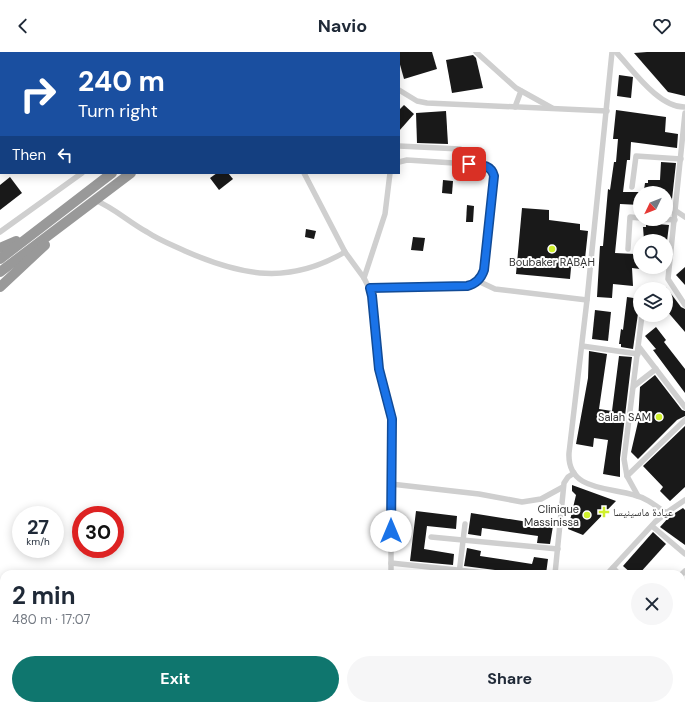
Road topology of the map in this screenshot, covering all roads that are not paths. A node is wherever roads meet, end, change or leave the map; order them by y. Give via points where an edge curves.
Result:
1 (476, 52) edge
2 (615, 52) edge
3 (400, 91) edge
4 (521, 91) junction
5 (515, 107) junction
6 (685, 108) edge
7 (554, 109) junction
8 (607, 111) junction
9 (685, 113) edge
10 (400, 146) edge
11 (460, 149) dead end
12 (681, 159) junction
13 (400, 162) edge
14 (81, 174) edge
15 (111, 174) edge
16 (130, 174) edge
17 (305, 174) edge
18 (390, 174) edge
19 (632, 187) dead end
20 (95, 200) junction
21 (676, 211) junction
22 (79, 213) junction
23 (633, 217) edge
24 (685, 217) edge
25 (675, 220) joint
26 (0, 232) edge
27 (33, 233) junction
28 (0, 248) edge
29 (628, 249) dead end
30 (345, 252) junction
31 (0, 259) edge
32 (0, 272) edge
33 (364, 278) junction
34 (478, 281) junction
35 (0, 287) edge
36 (370, 288) junction
37 (587, 300) junction
38 (685, 305) edge
39 (641, 322) edge
40 (582, 346) junction
41 (639, 347) junction
42 (638, 354) junction
43 (656, 369) junction
44 (634, 386) junction
45 (685, 407) edge
46 (685, 420) edge
47 (574, 473) junction
48 (627, 476) junction
49 (391, 484) junction
50 (563, 487) junction
51 (638, 496) junction
52 (685, 500) edge
53 (666, 513) junction
54 (465, 524) dead end
55 (652, 526) junction
56 (431, 537) dead end
57 (463, 540) junction
58 (558, 549) junction
59 (685, 554) edge
60 (392, 563) junction
61 (613, 568) edge
62 (391, 570) edge
63 (444, 570) edge
64 (459, 570) edge
65 (555, 570) edge

1 - 4 street
2 - 6 street via 662,100 675,107
2 - 8 street
3 - 5 street via 417,101 427,103
4 - 5 street
4 - 7 street
5 - 7 street
7 - 8 street
8 - 37 street
9 - 12 street
10 - 11 street
12 - 19 street via 636,156
12 - 21 street
13 - 34 street via 407,160 485,165 493,171 484,270
14 - 26 street
15 - 27 highway
16 - 20 highway
17 - 30 street
18 - 33 street via 385,214
20 - 22 highway
20 - 30 street via 109,206 142,230 161,240 217,265 236,270 260,273 301,271 318,267
21 - 24 street
21 - 25 street
22 - 32 highway
22 - 35 highway
23 - 29 street via 630,217
25 - 38 street via 668,279
27 - 28 highway
27 - 31 highway
30 - 33 street
33 - 36 street
34 - 36 street via 467,286
34 - 37 street via 495,289
36 - 49 street via 379,369 392,419
37 - 40 street
39 - 41 street
40 - 42 street
40 - 47 street via 569,453 569,464
41 - 42 street
41 - 43 street
42 - 44 street
43 - 44 street
43 - 45 street
44 - 48 street via 624,459
46 - 48 street
47 - 50 street via 568,477
47 - 51 street via 598,488
48 - 51 street
49 - 50 street via 479,494 522,502 541,499
49 - 60 street
50 - 58 street
51 - 53 street via 649,500
52 - 53 street
53 - 55 street
54 - 57 street
55 - 59 street
55 - 61 street
56 - 57 street
57 - 58 street
57 - 64 street
58 - 65 street
60 - 62 street
60 - 63 street

